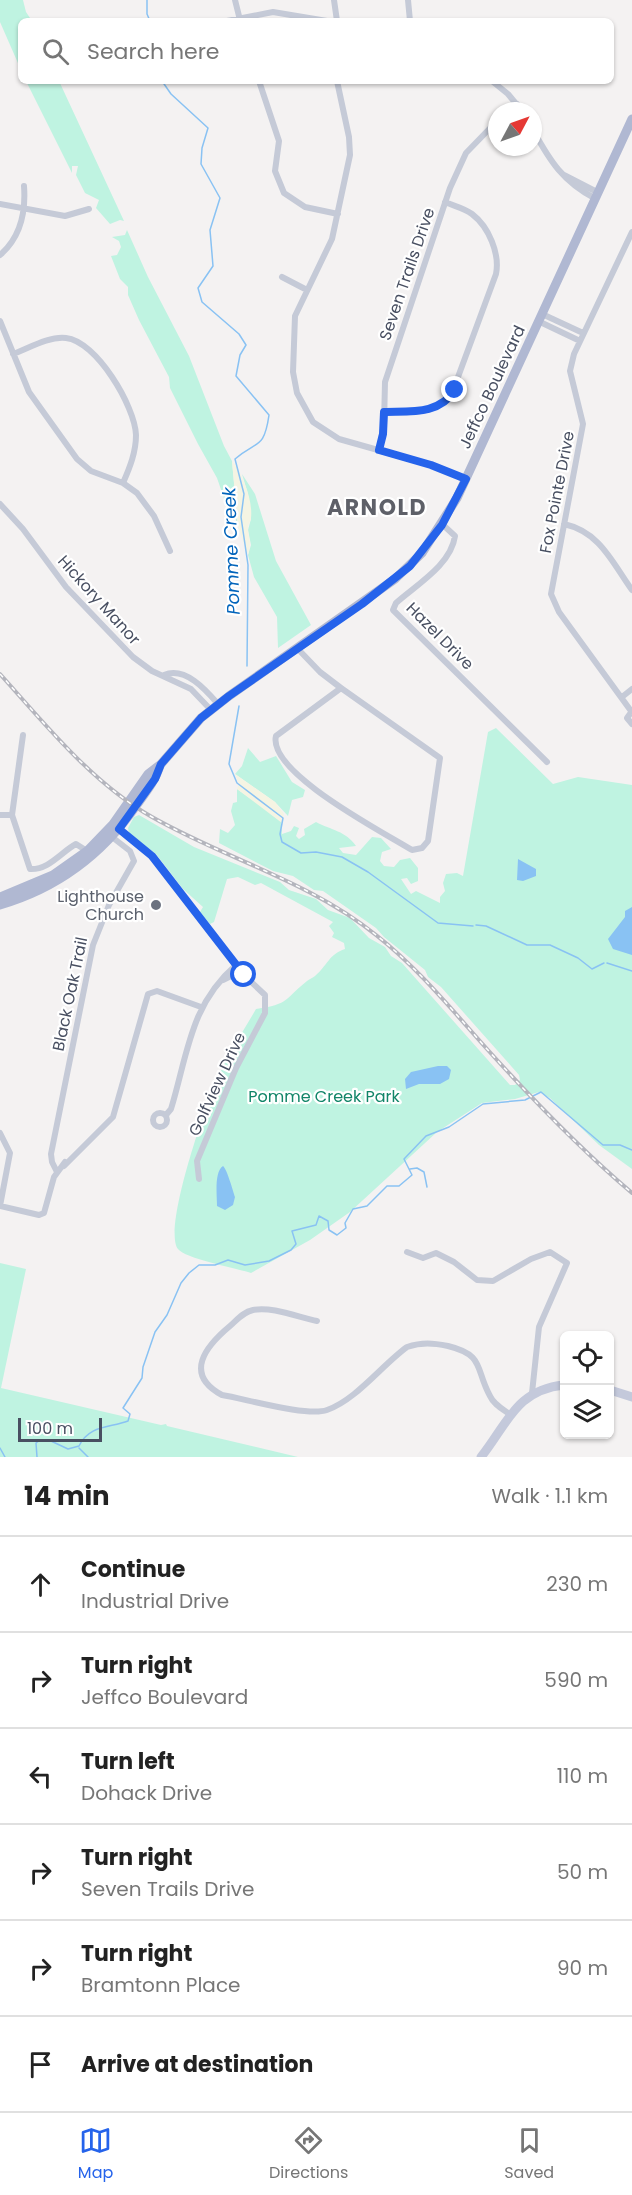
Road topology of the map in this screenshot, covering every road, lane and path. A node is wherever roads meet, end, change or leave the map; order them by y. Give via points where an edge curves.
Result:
1 (235, 0) edge
2 (334, 0) edge
3 (408, 0) edge
4 (240, 18) edge
5 (248, 18) edge
6 (309, 18) edge
7 (337, 18) edge
8 (410, 18) edge
9 (260, 84) edge
10 (338, 84) edge
11 (495, 84) edge
12 (515, 102) edge
13 (632, 119) edge
14 (488, 130) edge
15 (542, 147) edge
16 (24, 186) dead end
17 (597, 196) junction
18 (445, 202) junction
19 (0, 204) edge
20 (24, 209) junction
21 (89, 209) dead end
22 (338, 214) junction
23 (632, 232) edge
24 (0, 255) edge
25 (282, 277) dead end
26 (308, 290) junction
27 (540, 318) junction
28 (0, 321) edge
29 (583, 333) junction
30 (580, 341) junction
31 (13, 354) junction
32 (384, 412) junction
33 (379, 450) junction
34 (466, 479) junction
35 (123, 483) junction
36 (0, 504) edge
37 (564, 524) junction
38 (442, 525) junction
39 (170, 551) dead end
40 (632, 590) edge
41 (297, 648) junction
42 (341, 688) junction
43 (632, 689) edge
44 (622, 697) junction
45 (215, 707) junction
46 (632, 711) edge
47 (632, 724) edge
48 (22, 735) dead end
49 (548, 762) dead end
50 (161, 764) junction
51 (0, 815) edge
52 (12, 815) junction
53 (119, 829) junction
54 (112, 837) junction
55 (87, 851) junction
56 (0, 897) edge
57 (0, 905) edge
58 (236, 965) junction
59 (241, 971) junction
60 (231, 975) junction
61 (201, 1007) junction
62 (166, 1115) dead end
63 (0, 1132) edge
64 (57, 1172) junction
65 (199, 1179) dead end
66 (0, 1206) edge
67 (407, 1252) dead end
68 (317, 1321) dead end
69 (560, 1386) edge
70 (614, 1392) edge
71 (532, 1393) junction
72 (632, 1397) edge
73 (511, 1414) junction
74 (481, 1457) edge

1 - 4 street
2 - 7 street
3 - 8 street
5 - 6 street via 273,12
9 - 22 street via 279,141 275,171 284,194 305,207
10 - 22 street via 350,146
11 - 12 street
13 - 17 main road, Jeffco Boulevard
14 - 18 street, Seven Trails Drive via 466,153
15 - 17 street via 564,175
16 - 20 street
17 - 27 main road, Jeffco Boulevard
18 - 32 street, Seven Trails Drive via 388,371
18 - 32 street via 472,214 483,226 498,256 496,274 452,396 430,410
19 - 20 street
20 - 21 street via 65,216
20 - 24 street via 18,233
22 - 26 street via 332,239
23 - 29 street, Fox Pointe Drive
25 - 26 street
26 - 33 street via 294,328 293,378 300,402 313,422 328,433
27 - 29 street
27 - 30 street
27 - 34 main road, Jeffco Boulevard
28 - 31 street
29 - 30 street, Fox Pointe Drive
30 - 37 street, Fox Pointe Drive via 570,371 583,424
31 - 35 street via 29,392 77,459 91,471
31 - 35 street via 59,338 78,341 91,350 133,417 136,444
32 - 33 street, Seven Trails Drive
33 - 34 street
34 - 38 main road, Jeffco Boulevard
35 - 39 street via 149,507
36 - 45 street, Hickory Manor via 69,591 133,657 164,675 174,673 192,680 205,689
37 - 40 street via 596,538
37 - 44 street, Fox Pointe Drive via 551,594 559,612
38 - 41 main road, Jeffco Boulevard via 422,553 395,579
38 - 49 street, Hazel Drive via 454,536 454,543 442,562 393,610
41 - 42 street
41 - 45 main road, Jeffco Boulevard
42 - 42 street via 440,758 428,841 422,848 412,850 326,797 279,755 274,743 276,736
43 - 44 street
44 - 46 street, Fox Pointe Drive
45 - 50 main road, Jeffco Boulevard via 180,739
46 - 47 street, Fox Pointe Drive via 627,718
48 - 52 street
50 - 53 main road, Jeffco Boulevard via 155,779
50 - 55 main road, Jeffco Boulevard via 148,774 113,824
51 - 52 street
52 - 55 street via 30,869 48,864 76,843
53 - 54 main road, Jeffco Boulevard
53 - 58 street via 152,856
54 - 57 main road, Jeffco Boulevard via 57,882
54 - 64 street, Black Oak Trail via 133,855 134,864 109,905 93,945 51,1154
55 - 56 main road, Jeffco Boulevard via 44,880
58 - 59 street
58 - 60 street
59 - 60 street
59 - 65 street, Golfview Drive via 260,989 266,1002 265,1013 236,1068 197,1161
60 - 61 street via 210,992
61 - 62 street
61 - 64 street via 158,991 146,996 113,1117
63 - 66 street via 10,1153
64 - 66 street via 44,1213
67 - 71 street via 423,1258 436,1253 477,1280 499,1279 550,1252 567,1263 539,1327
68 - 73 street via 266,1310 245,1312 207,1346 201,1362 206,1380 222,1395 305,1411 327,1410 407,1347 420,1342 436,1343 470,1354 491,1398
69 - 71 street
70 - 72 street
71 - 73 street
73 - 74 street

